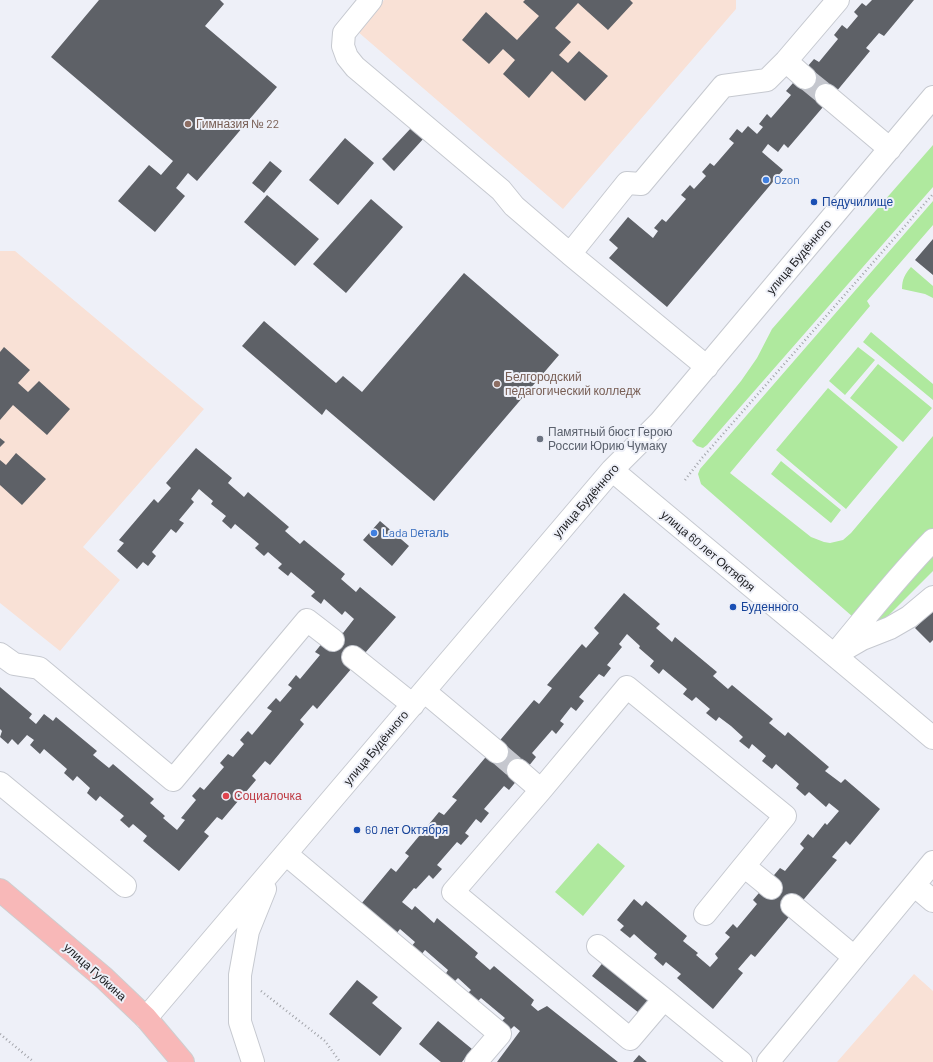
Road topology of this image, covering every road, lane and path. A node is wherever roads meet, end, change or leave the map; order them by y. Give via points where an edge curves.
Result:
1 (371, 0) edge
2 (838, 0) edge
3 (786, 61) junction
4 (805, 78) tunnel mouth
5 (826, 95) tunnel mouth
6 (933, 97) edge
7 (890, 149) junction
8 (933, 194) edge
9 (570, 254) junction
10 (707, 367) junction
11 (612, 470) junction
12 (686, 480) dead end
13 (933, 540) edge
14 (933, 597) edge
15 (333, 640) dead end
16 (0, 654) edge
17 (834, 654) junction
18 (354, 657) dead end
19 (419, 698) junction
20 (933, 738) edge
21 (497, 752) tunnel mouth
22 (518, 770) tunnel mouth
23 (0, 783) edge
24 (541, 790) junction
25 (286, 854) junction
26 (933, 862) edge
27 (744, 866) junction
28 (272, 870) junction
29 (914, 885) junction
30 (125, 886) dead end
31 (771, 888) dead end
32 (0, 890) edge
33 (933, 901) edge
34 (792, 905) dead end
35 (705, 914) dead end
36 (598, 946) dead end
37 (854, 957) junction
38 (261, 991) dead end
39 (664, 1000) junction
40 (146, 1018) junction
41 (0, 1034) edge
42 (34, 1062) edge
43 (183, 1062) edge
44 (253, 1062) edge
45 (340, 1062) edge
46 (476, 1062) edge
47 (741, 1062) edge
48 (768, 1062) edge

1 - 9 street via 344,33 343,46 347,57 355,67 501,190 514,206
2 - 3 street
3 - 4 street
3 - 9 street via 767,80 723,86 641,184 627,183
5 - 7 street
6 - 7 street, улица Будённого
7 - 10 street, улица Будённого
8 - 12 path via 702,458
9 - 10 street
10 - 11 street, улица Будённого via 660,422
11 - 17 street, улица 60 лет Октября via 750,587
11 - 19 street, улица Будённого
13 - 17 street
14 - 17 street via 909,617 890,628
15 - 16 street via 307,620 172,780 39,668 14,664
17 - 20 street, улица 60 лет Октября
18 - 19 street
19 - 21 street
19 - 25 street, улица Будённого
22 - 24 street
23 - 30 street
24 - 27 street via 627,687 786,816
24 - 39 street via 453,892 630,1039
25 - 28 street, улица Будённого
25 - 46 street via 500,1034
26 - 29 street
27 - 31 street
27 - 35 street
28 - 40 street, улица Будённого
28 - 44 street, улица Будённого via 248,931 240,975 240,1022
29 - 33 street
29 - 37 street
32 - 40 main road, улица Губкина via 104,978
34 - 37 street
36 - 39 street
37 - 48 street
38 - 45 path via 325,1041
39 - 47 street
40 - 43 main road, улица Губкина
41 - 42 path

